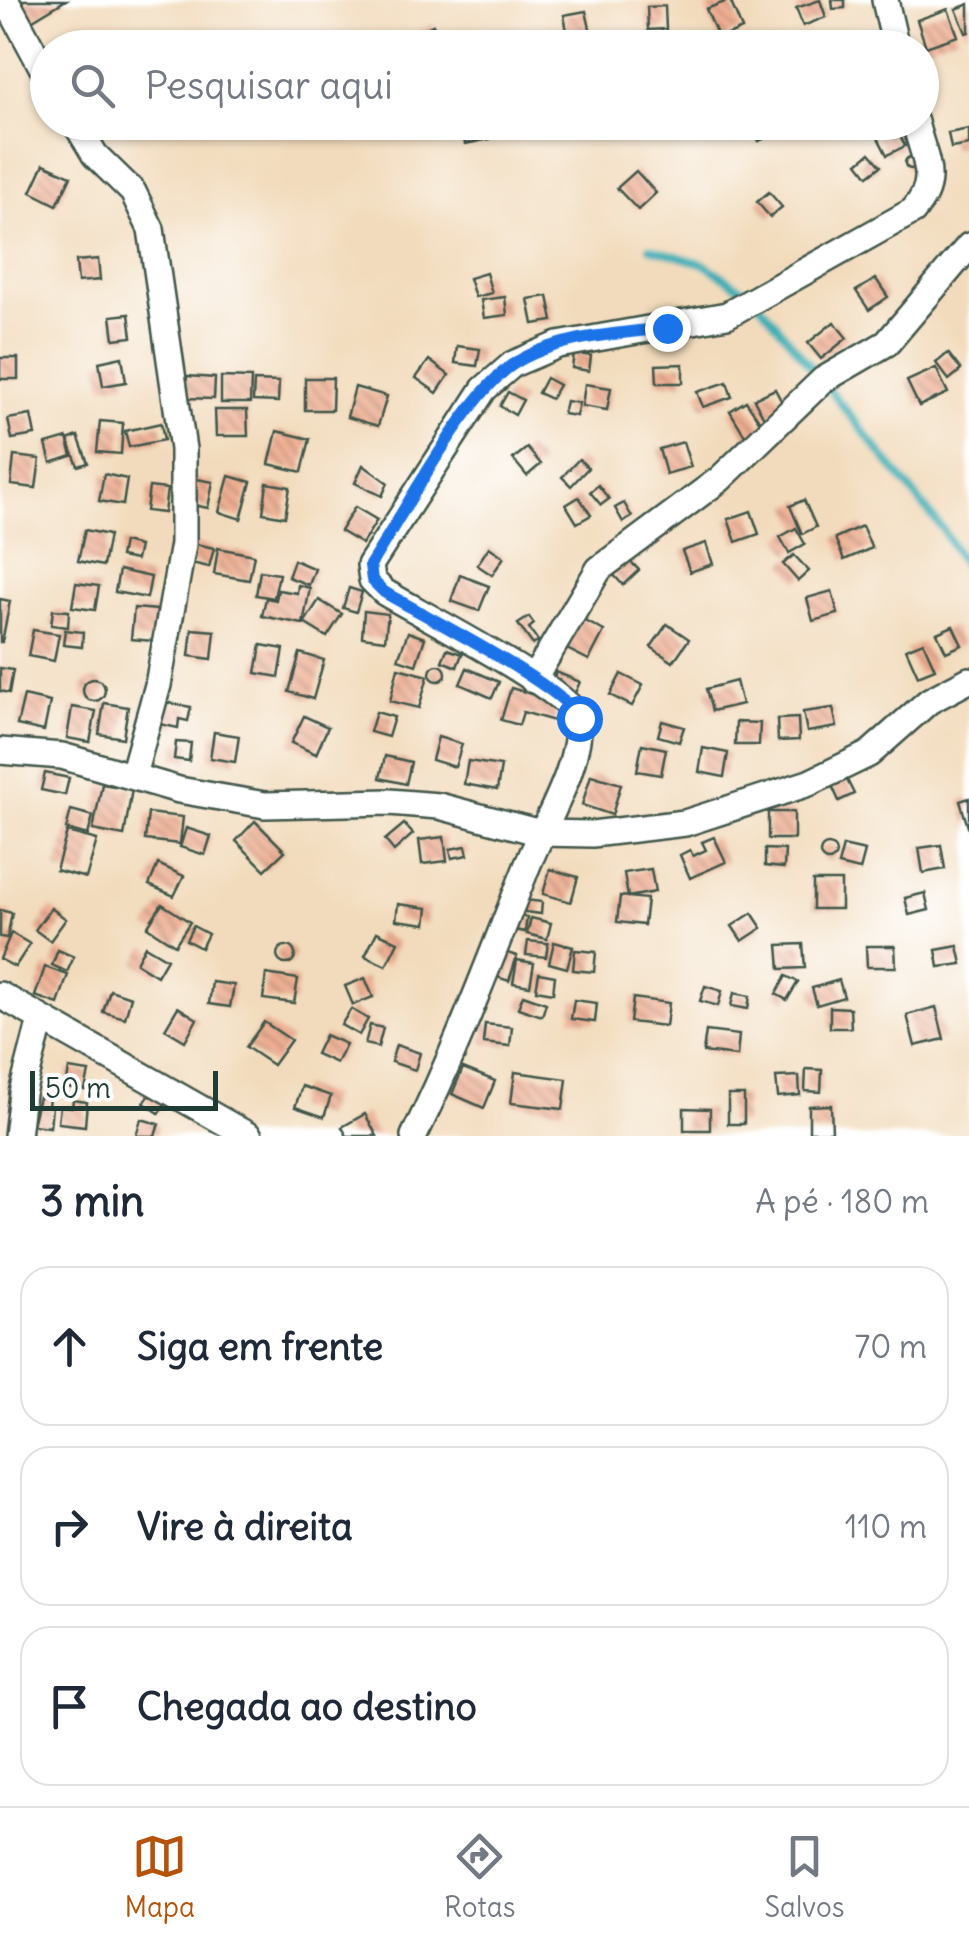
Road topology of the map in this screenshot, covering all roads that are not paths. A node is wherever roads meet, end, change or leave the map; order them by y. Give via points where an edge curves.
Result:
1 (6, 0) edge
2 (885, 0) edge
3 (892, 30) edge
4 (30, 45) edge
5 (86, 140) edge
6 (921, 140) edge
7 (969, 246) edge
8 (532, 680) junction
9 (969, 680) edge
10 (0, 751) edge
11 (132, 775) junction
12 (541, 833) junction
13 (0, 995) edge
14 (42, 1020) junction
15 (210, 1125) edge
16 (18, 1136) edge
17 (249, 1136) edge
18 (414, 1136) edge

1 - 4 street
2 - 3 street
5 - 11 street via 133,192 151,229 184,463 183,544 158,685
6 - 8 street via 932,171 913,210 727,315 558,345 513,364 484,389 370,565 372,580
7 - 8 street via 888,343 823,380 720,479 599,569
8 - 12 street via 579,718 563,788
9 - 12 street via 928,701 869,754 809,783 654,830
10 - 11 street via 62,756
11 - 12 street via 266,806 440,806
12 - 18 street via 454,1055
13 - 14 street
14 - 15 street
14 - 16 street
15 - 17 street

